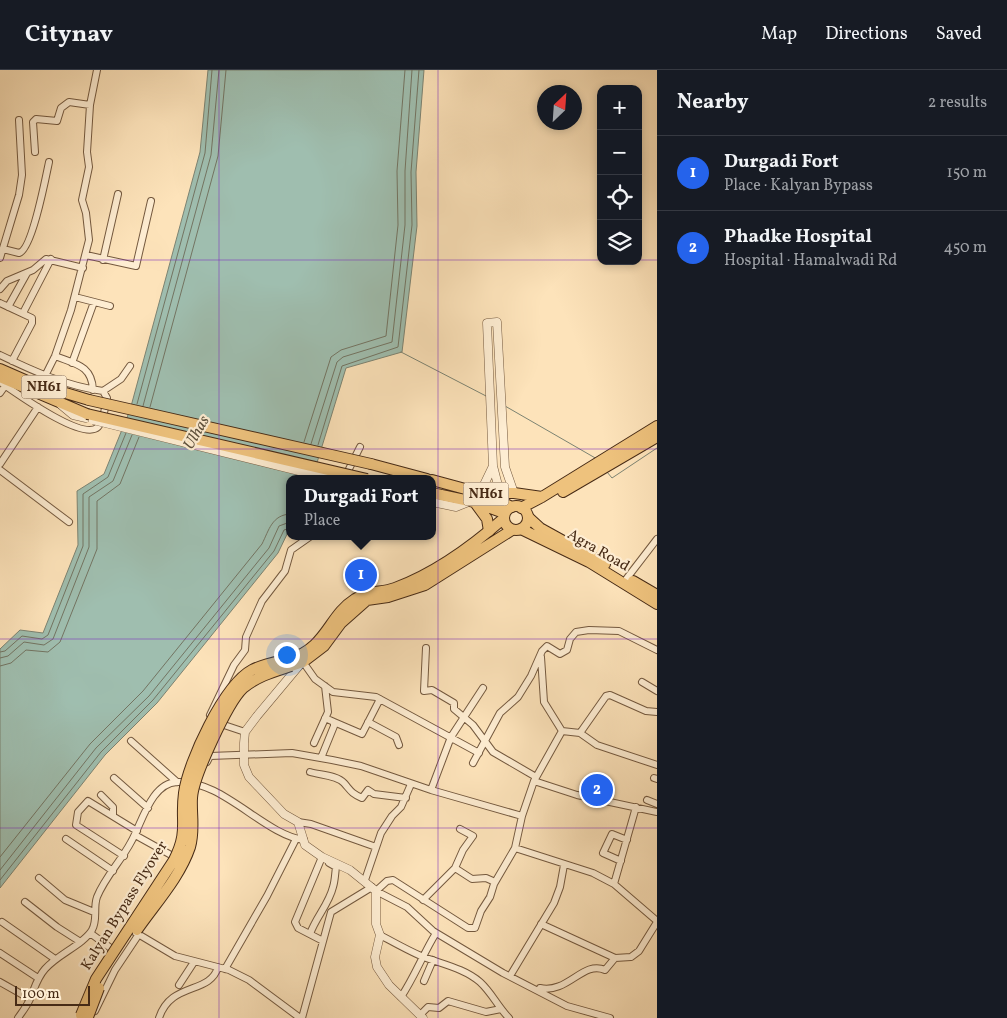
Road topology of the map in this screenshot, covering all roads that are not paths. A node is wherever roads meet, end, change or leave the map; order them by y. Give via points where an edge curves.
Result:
1 (97, 70) edge
2 (90, 106) junction
3 (19, 120) dead end
4 (35, 152) dead end
5 (49, 162) dead end
6 (118, 194) dead end
7 (151, 201) dead end
8 (1, 254) edge
9 (51, 259) junction
10 (103, 260) junction
11 (85, 261) junction
12 (27, 273) junction
13 (0, 289) edge
14 (75, 297) junction
15 (94, 302) junction
16 (0, 303) edge
17 (110, 306) dead end
18 (8, 307) junction
19 (23, 313) junction
20 (0, 355) edge
21 (55, 356) junction
22 (12, 361) junction
23 (72, 363) junction
24 (130, 366) dead end
25 (0, 369) edge
26 (44, 376) junction
27 (2, 382) edge
28 (93, 390) junction
29 (103, 391) junction
30 (0, 394) edge
31 (55, 401) junction
32 (38, 407) junction
33 (86, 416) junction
34 (657, 426) edge
35 (657, 437) edge
36 (360, 447) dead end
37 (606, 462) junction
38 (0, 464) edge
39 (493, 466) junction
40 (0, 470) edge
41 (594, 470) junction
42 (507, 473) junction
43 (315, 475) edge
44 (347, 475) edge
45 (349, 475) edge
46 (412, 475) edge
47 (495, 475) junction
48 (436, 482) edge
49 (436, 493) edge
50 (514, 493) junction
51 (500, 494) junction
52 (475, 497) junction
53 (542, 497) junction
54 (436, 503) edge
55 (516, 512) junction
56 (69, 522) dead end
57 (517, 530) junction
58 (488, 531) junction
59 (657, 539) edge
60 (305, 540) edge
61 (627, 578) junction
62 (657, 595) edge
63 (657, 604) edge
64 (426, 648) dead end
65 (657, 650) edge
66 (540, 655) junction
67 (302, 658) junction
68 (642, 682) dead end
69 (325, 686) junction
70 (247, 687) dead end
71 (483, 688) dead end
72 (657, 691) edge
73 (380, 699) junction
74 (657, 712) edge
75 (464, 717) junction
76 (325, 718) junction
77 (334, 722) junction
78 (368, 722) junction
79 (224, 726) junction
80 (562, 731) junction
81 (245, 732) junction
82 (580, 733) junction
83 (451, 737) junction
84 (131, 741) dead end
85 (314, 743) dead end
86 (485, 743) junction
87 (399, 745) dead end
88 (244, 753) junction
89 (479, 753) junction
90 (210, 756) junction
91 (321, 758) junction
92 (473, 763) dead end
93 (657, 765) edge
94 (310, 772) dead end
95 (114, 778) dead end
96 (535, 779) junction
97 (177, 782) junction
98 (411, 784) junction
99 (197, 786) junction
100 (431, 790) junction
101 (101, 795) dead end
102 (406, 798) junction
103 (647, 800) dead end
104 (657, 804) edge
105 (636, 807) junction
106 (148, 808) junction
107 (657, 812) edge
108 (112, 816) junction
109 (522, 816) junction
110 (298, 822) junction
111 (460, 828) dead end
112 (136, 833) junction
113 (66, 839) dead end
114 (300, 840) junction
115 (627, 840) junction
116 (376, 847) junction
117 (515, 848) junction
118 (172, 854) dead end
119 (124, 856) junction
120 (322, 858) junction
121 (620, 861) junction
122 (564, 865) junction
123 (455, 868) junction
124 (113, 871) junction
125 (39, 878) dead end
126 (365, 880) junction
127 (495, 882) junction
128 (614, 884) junction
129 (374, 889) junction
130 (423, 900) junction
131 (25, 902) dead end
132 (94, 912) junction
133 (2, 922) dead end
134 (657, 922) edge
135 (541, 924) junction
136 (90, 932) junction
137 (436, 933) junction
138 (139, 934) junction
139 (310, 934) junction
140 (380, 935) junction
141 (323, 940) junction
142 (80, 941) junction
143 (112, 949) junction
144 (0, 953) edge
145 (422, 956) junction
146 (615, 958) junction
147 (55, 959) junction
148 (434, 960) junction
149 (194, 962) junction
150 (222, 968) junction
151 (510, 976) junction
152 (38, 978) junction
153 (424, 980) dead end
154 (0, 982) edge
155 (179, 985) dead end
156 (532, 986) junction
157 (401, 997) junction
158 (30, 999) junction
159 (501, 1009) junction
160 (422, 1016) edge
161 (84, 1017) edge
162 (18, 1018) edge
163 (159, 1018) edge
164 (301, 1018) edge
165 (509, 1018) edge
166 (610, 1018) edge

1 - 2 street
2 - 4 street via 68,102 61,108 57,121 36,119 33,122
2 - 11 street via 89,167 82,200 89,240
3 - 8 street via 22,175
5 - 8 street via 24,250
6 - 10 street
7 - 10 street via 136,266
9 - 11 street
9 - 12 street via 43,260
9 - 19 street
10 - 11 street
11 - 14 street
12 - 13 street via 8,281
12 - 18 street
14 - 15 street
14 - 21 street
15 - 17 street
15 - 23 street
16 - 18 street
18 - 19 street
19 - 22 street via 32,318 32,322
20 - 22 street
21 - 23 street
21 - 26 street
22 - 26 street
23 - 28 street via 86,369 92,377
24 - 29 street via 121,379
25 - 46 main road, NH61, bridge via 32,383 89,400
26 - 28 street
27 - 30 street
27 - 31 main road, NH61
27 - 32 street
28 - 29 street
29 - 32 street via 107,398 96,429 74,426
31 - 33 main road, NH61
31 - 33 street via 73,415
32 - 38 street
33 - 43 street, bridge
33 - 45 main road, NH61, bridge
34 - 37 main road, NH61
35 - 37 main road, NH61
36 - 44 street
37 - 41 main road, NH61
39 - 42 street via 487,323 497,322
39 - 47 street
39 - 52 street
40 - 56 street
41 - 53 main road, NH61
41 - 55 main road, NH61
42 - 47 street
42 - 50 street
47 - 51 street
48 - 52 main road, NH61
49 - 52 main road, NH61
50 - 51 main road, NH61
50 - 53 main road, NH61
51 - 52 main road, NH61
52 - 54 street via 456,507
52 - 55 main road, NH61
52 - 58 main road via 488,519
53 - 55 main road, NH61
55 - 57 main road, NH61 via 526,524
55 - 57 main road, NH61 via 506,526
55 - 58 main road
55 - 61 main road, Agra Road
57 - 63 main road, Agra Road via 590,562
57 - 67 main road via 425,585 367,600 341,624 324,646
58 - 67 main road via 431,573 393,589 374,590 355,599
59 - 61 street
60 - 79 street via 291,550 285,571 252,618 245,650 234,664 209,718
61 - 62 main road, Agra Road
64 - 75 street via 424,690 432,690 454,703 454,708
65 - 66 street via 619,631 589,630 576,632 570,638 567,650 560,654 547,646
66 - 80 street via 544,702
66 - 86 street via 518,697 500,713
67 - 69 street via 315,679
67 - 81 street
67 - 161 main road, Kalyan Bypass Flyover, bridge via 263,674 232,701 194,789 193,826 183,863 102,982
68 - 72 street
69 - 73 street via 333,692
69 - 76 street via 328,712
70 - 79 street via 236,700
71 - 75 street
73 - 78 street
73 - 83 street
74 - 82 street via 606,696
75 - 83 street
75 - 86 street
76 - 77 street
76 - 85 street
77 - 78 street via 362,734
77 - 91 street
78 - 87 street via 396,737
79 - 81 street
79 - 90 street
80 - 82 street
80 - 96 street
81 - 88 street
82 - 93 street via 597,745
83 - 89 street
83 - 100 street
84 - 97 street
86 - 89 street
86 - 96 street
88 - 90 street
88 - 91 street via 292,753
88 - 110 street via 249,777 284,814
89 - 92 street
90 - 99 street
91 - 98 street via 361,766
94 - 102 street via 338,780 352,794 362,798 368,790 374,794
95 - 106 street
96 - 105 street via 577,795
96 - 109 street
97 - 99 street
97 - 106 street via 163,785
98 - 100 street
98 - 102 street
99 - 114 street via 217,792
100 - 109 street
101 - 108 street via 113,807
102 - 116 street via 381,833
103 - 104 street
105 - 107 street
105 - 115 street
106 - 112 street
108 - 112 street
108 - 119 street via 88,801 81,807 75,821 79,827
109 - 117 street
110 - 114 street
110 - 116 street
111 - 123 street via 474,836
112 - 118 street
112 - 119 street
113 - 124 street
114 - 120 street
114 - 150 street
115 - 121 street
115 - 121 street via 612,834 603,853
116 - 126 street
117 - 122 street
117 - 127 street
119 - 124 street
120 - 126 street
120 - 139 street via 295,922 298,928
120 - 139 street via 336,869 334,887
121 - 128 street
122 - 128 street via 593,873
122 - 135 street via 560,887
123 - 127 street via 472,879 486,878
123 - 130 street
124 - 132 street via 98,894
125 - 132 street via 65,900
126 - 129 street
127 - 130 street via 476,928 468,928
128 - 134 street
129 - 130 street via 393,880
129 - 137 street via 407,907
129 - 140 street via 376,924
129 - 141 street via 331,912
131 - 142 street
132 - 136 street via 95,920
133 - 147 street
134 - 146 street via 639,951 631,957
135 - 146 street
135 - 151 street
136 - 142 street
136 - 143 street
137 - 145 street
137 - 151 street
138 - 143 street via 127,928
138 - 149 street via 175,956
138 - 161 street
139 - 141 street
140 - 145 street
140 - 157 street via 375,956 377,967
141 - 164 street
142 - 147 street
143 - 161 street via 90,983
144 - 152 street
145 - 148 street
145 - 157 street via 415,976
146 - 156 street via 605,970 592,967 570,983 546,989
147 - 152 street
148 - 153 street
148 - 159 street via 479,981
149 - 150 street
149 - 155 street
150 - 163 street via 199,987 172,996
150 - 164 street via 249,980
151 - 156 street
152 - 158 street
154 - 158 street
156 - 166 street via 567,1006
157 - 160 street
158 - 162 street
159 - 160 street via 486,1012 448,1001 439,1008 428,1007
159 - 165 street

